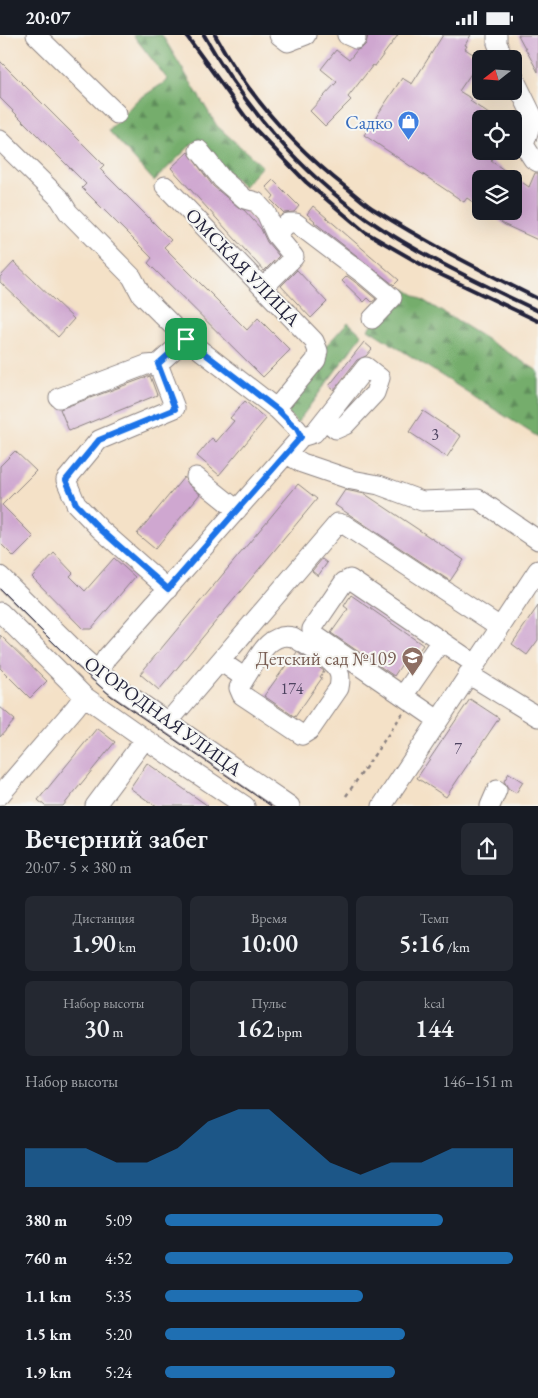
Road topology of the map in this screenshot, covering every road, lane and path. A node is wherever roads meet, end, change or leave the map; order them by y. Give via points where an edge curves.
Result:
1 (36, 35) edge
2 (279, 35) edge
3 (306, 35) edge
4 (497, 35) edge
5 (500, 50) edge
6 (522, 94) edge
7 (117, 114) dead end
8 (0, 140) edge
9 (199, 150) dead end
10 (538, 162) edge
11 (165, 186) dead end
12 (276, 235) junction
13 (263, 288) junction
14 (372, 319) dead end
15 (186, 339) junction
16 (158, 364) junction
17 (59, 399) dead end
18 (278, 410) junction
19 (325, 420) dead end
20 (301, 437) junction
21 (287, 454) junction
22 (196, 477) dead end
23 (237, 510) junction
24 (538, 541) edge
25 (538, 570) edge
26 (0, 576) edge
27 (168, 589) junction
28 (0, 613) edge
29 (500, 627) junction
30 (441, 641) junction
31 (220, 661) junction
32 (472, 669) junction
33 (98, 672) junction
34 (245, 678) junction
35 (84, 695) junction
36 (407, 699) junction
37 (538, 717) edge
38 (438, 720) junction
39 (168, 722) junction
40 (145, 739) junction
41 (0, 795) edge
42 (346, 796) dead end
43 (95, 805) edge
44 (246, 805) edge
45 (290, 805) edge
46 (382, 805) edge

1 - 7 street
2 - 3 street via 288,42
4 - 5 street
6 - 10 street via 533,117 524,145 532,159
8 - 15 street via 60,199 68,212 132,277 141,294
9 - 12 street via 222,179 245,199 256,202 266,213
11 - 13 street, ОМСКАЯ УЛИЦА
12 - 13 street via 294,257
12 - 14 street via 288,223 296,223 392,298
13 - 18 street, ОМСКАЯ УЛИЦА via 314,341 318,351 316,360 279,403
15 - 16 street
15 - 18 street
16 - 17 street via 146,365
16 - 27 street via 175,409 99,440 66,480 76,504
18 - 20 street
19 - 20 street via 314,433
20 - 21 street
21 - 23 street
21 - 24 street via 302,463 422,501 478,499
22 - 23 street
23 - 27 street
25 - 29 street
26 - 33 street, ОГОРОДНАЯ УЛИЦА
27 - 33 street via 107,657
28 - 35 street, ОГОРОДНАЯ УЛИЦА
29 - 31 street via 338,523
29 - 32 street
30 - 32 street
30 - 36 street
30 - 36 street via 354,581 347,580 314,625 313,633
31 - 34 street
31 - 39 street
32 - 37 street
32 - 38 street
33 - 39 street, ОГОРОДНАЯ УЛИЦА
34 - 34 street via 270,641 286,635 334,665 341,681 310,730 302,735 242,695 239,688
35 - 40 street, ОГОРОДНАЯ УЛИЦА
35 - 41 street
36 - 38 street
36 - 42 path
38 - 46 street
39 - 45 street, ОГОРОДНАЯ УЛИЦА
40 - 43 street
40 - 44 street, ОГОРОДНАЯ УЛИЦА

